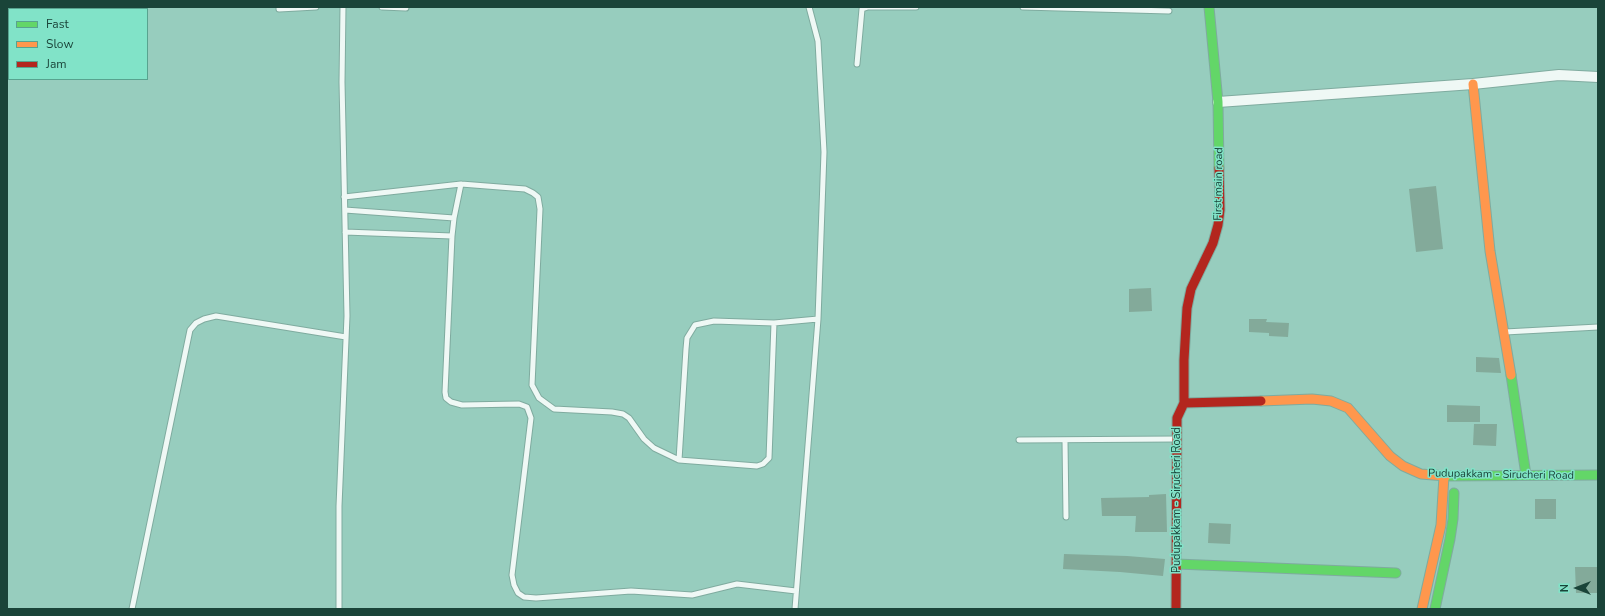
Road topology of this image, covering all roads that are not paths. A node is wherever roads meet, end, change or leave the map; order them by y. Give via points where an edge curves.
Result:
1 (316, 7) edge
2 (343, 7) edge
3 (382, 7) edge
4 (809, 7) edge
5 (916, 7) edge
6 (1023, 7) edge
7 (1209, 7) edge
8 (406, 8) edge
9 (279, 9) dead end
10 (1169, 11) dead end
11 (857, 64) dead end
12 (1598, 77) edge
13 (1473, 84) junction
14 (1218, 102) junction
15 (461, 184) junction
16 (344, 197) junction
17 (345, 210) junction
18 (454, 218) junction
19 (345, 232) junction
20 (452, 236) junction
21 (818, 319) junction
22 (774, 323) junction
23 (1598, 327) edge
24 (1504, 332) junction
25 (346, 337) junction
26 (1184, 403) junction
27 (1177, 439) junction
28 (1019, 440) dead end
29 (1065, 441) junction
30 (679, 460) junction
31 (1526, 475) junction
32 (1598, 475) edge
33 (1444, 476) junction
34 (1454, 476) junction
35 (1066, 517) dead end
36 (1177, 564) junction
37 (1396, 573) dead end
38 (796, 591) junction
39 (132, 609) edge
40 (339, 609) edge
41 (795, 609) edge
42 (1176, 609) edge
43 (1422, 609) edge
44 (1435, 609) edge

1 - 9 lane
2 - 16 lane
3 - 8 lane
4 - 21 lane via 818,41 824,152
5 - 11 lane via 862,9
6 - 10 lane
7 - 14 street, First main road
12 - 13 street via 1559,75
13 - 14 street
13 - 24 street via 1490,251
14 - 26 street, First main road via 1220,210 1213,243 1192,289 1187,308
15 - 16 lane
15 - 18 lane
15 - 30 lane via 525,190 538,197 540,202 532,385 539,398 554,409 623,414 649,444
16 - 17 lane
17 - 18 lane
17 - 19 lane
18 - 20 lane
19 - 20 lane
19 - 25 lane
20 - 38 lane via 446,398 462,405 519,404 527,408 531,418 512,575 518,593 524,597 536,598 631,592 692,595 737,584
21 - 22 lane
21 - 38 lane
22 - 30 lane via 714,321 695,325 686,349
22 - 30 lane via 769,458 757,466
23 - 24 lane
24 - 31 street
25 - 39 lane via 216,316 196,323 190,330
25 - 40 lane via 339,506
26 - 27 street, Pudupakkam - Sirucheri Road via 1177,418
26 - 33 street, Pudupakkam - Sirucheri Road via 1331,400 1348,408 1390,456 1403,466 1421,474
27 - 29 lane
27 - 36 street, Pudupakkam - Sirucheri Road
28 - 29 lane
29 - 35 lane
31 - 32 street, Pudupakkam - Sirucheri Road
31 - 34 street, Pudupakkam - Sirucheri Road
33 - 34 street, Pudupakkam - Sirucheri Road
33 - 43 street via 1441,524
34 - 44 street via 1453,519
36 - 37 street
36 - 42 street, Pudupakkam - Sirucheri Road
38 - 41 lane

